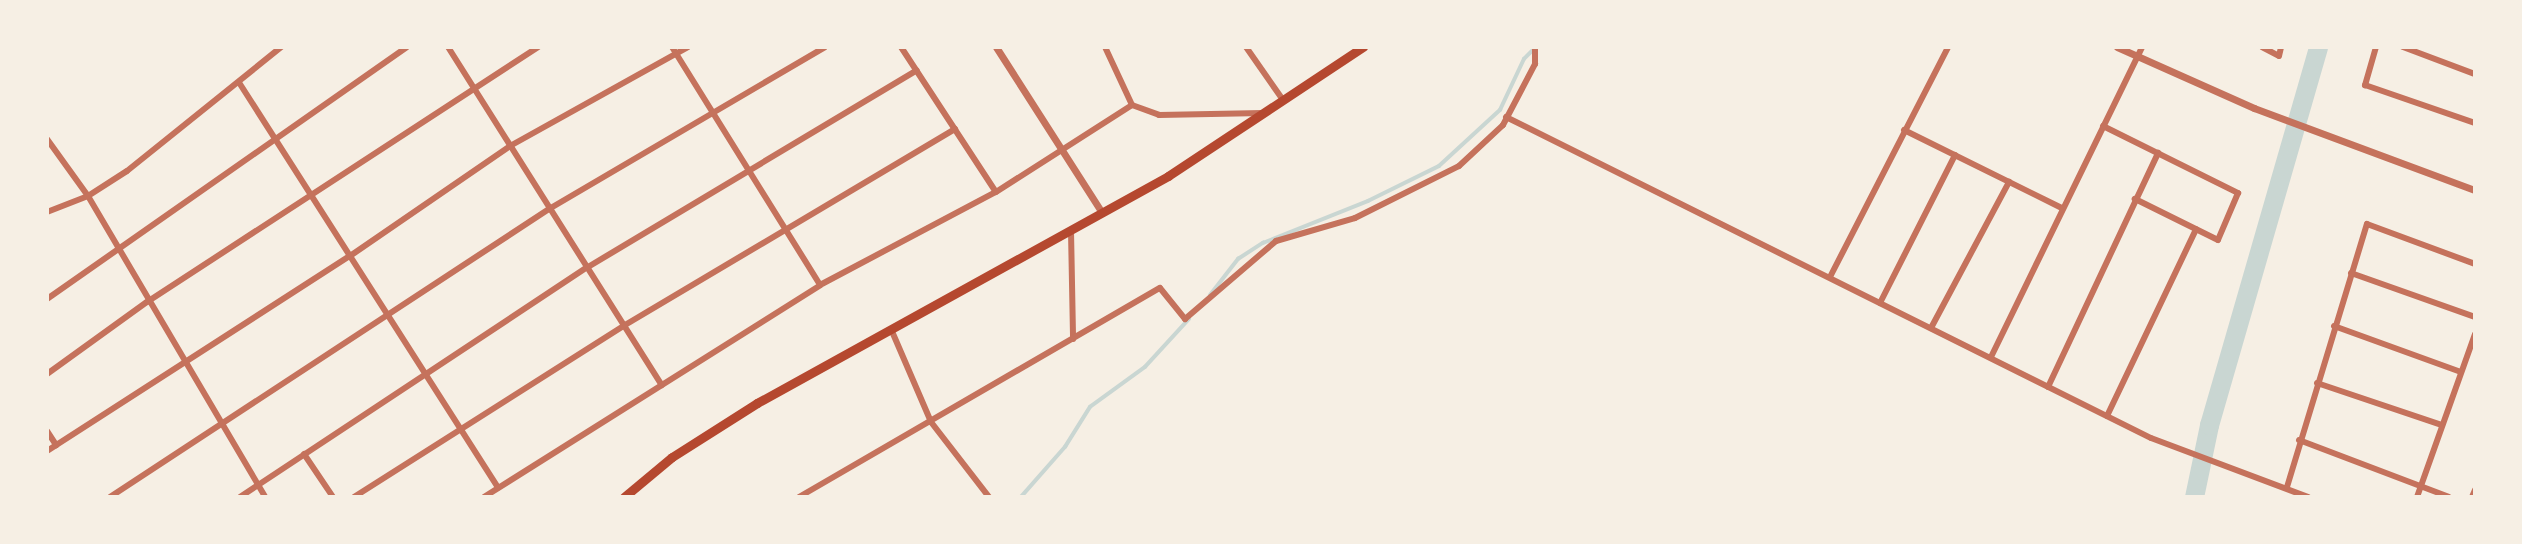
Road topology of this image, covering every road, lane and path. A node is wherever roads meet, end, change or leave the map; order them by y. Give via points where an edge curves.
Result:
1 (281, 47) edge
2 (407, 47) edge
3 (447, 47) edge
4 (538, 47) edge
5 (688, 47) edge
6 (825, 47) edge
7 (901, 47) edge
8 (996, 47) edge
9 (1246, 47) edge
10 (1363, 47) edge
11 (1535, 47) edge
12 (1948, 47) edge
13 (2117, 47) edge
14 (2143, 47) edge
15 (2262, 47) edge
16 (2281, 47) edge
17 (2376, 47) edge
18 (2403, 47) edge
19 (1108, 48) edge
20 (674, 50) edge
21 (2137, 57) junction
22 (917, 70) junction
23 (2475, 74) edge
24 (240, 84) junction
25 (472, 87) junction
26 (1283, 100) junction
27 (1132, 105) junction
28 (714, 112) junction
29 (1264, 113) junction
30 (1506, 117) junction
31 (2475, 123) edge
32 (2103, 126) junction
33 (955, 129) junction
34 (1904, 130) junction
35 (47, 139) edge
36 (277, 140) junction
37 (510, 146) junction
38 (1061, 149) junction
39 (2158, 153) junction
40 (1955, 155) junction
41 (750, 170) junction
42 (2010, 182) junction
43 (2475, 190) edge
44 (996, 192) junction
45 (311, 194) junction
46 (88, 196) junction
47 (2135, 199) junction
48 (2062, 208) junction
49 (549, 209) junction
50 (47, 212) edge
51 (1102, 214) junction
52 (2196, 229) junction
53 (789, 231) junction
54 (1071, 231) junction
55 (120, 247) junction
56 (350, 256) junction
57 (2475, 264) edge
58 (588, 267) junction
59 (2351, 273) junction
60 (1829, 277) junction
61 (820, 285) junction
62 (47, 299) edge
63 (147, 302) junction
64 (1880, 303) junction
65 (387, 316) junction
66 (2475, 317) edge
67 (625, 325) junction
68 (2334, 327) junction
69 (1931, 328) junction
70 (891, 329) junction
71 (2475, 334) edge
72 (1073, 339) junction
73 (1991, 357) junction
74 (184, 363) junction
75 (2461, 372) junction
76 (426, 373) junction
77 (47, 374) edge
78 (2317, 383) junction
79 (662, 385) junction
80 (2048, 387) junction
81 (2108, 416) junction
82 (931, 422) junction
83 (221, 424) junction
84 (2442, 425) junction
85 (461, 429) junction
86 (47, 431) edge
87 (2299, 440) junction
88 (56, 445) junction
89 (47, 451) edge
90 (304, 454) junction
91 (258, 485) junction
92 (2420, 486) junction
93 (2287, 487) junction
94 (498, 488) junction
95 (2475, 490) edge
96 (110, 497) edge
97 (240, 497) edge
98 (265, 497) edge
99 (333, 497) edge
100 (354, 497) edge
101 (484, 497) edge
102 (624, 497) edge
103 (800, 497) edge
104 (989, 497) edge
105 (2308, 497) edge
106 (2417, 497) edge
107 (2449, 497) edge
108 (2472, 497) edge

1 - 24 street
2 - 36 street
3 - 25 street
4 - 25 street
5 - 20 street
6 - 28 street
7 - 22 street
8 - 38 street
9 - 26 street
10 - 26 main road
11 - 30 street via 1535,64
12 - 34 street
13 - 21 street
14 - 21 street
15 - 16 street via 2279,56
17 - 31 street via 2365,85
18 - 23 street
19 - 27 street
20 - 28 street
20 - 37 street
21 - 32 street
21 - 43 street via 2285,121
22 - 33 street
22 - 41 street
24 - 36 street
24 - 46 street
25 - 37 street
25 - 45 street
26 - 29 main road
27 - 29 street via 1159,116
27 - 38 street
28 - 41 street
28 - 49 street
29 - 51 main road
30 - 60 street
30 - 72 street via 1459,166 1355,218 1276,241 1185,319 1160,288
32 - 39 street
32 - 48 street
33 - 44 street
33 - 53 street
34 - 40 street
34 - 60 street
35 - 46 street
36 - 45 street
36 - 55 street
37 - 49 street
37 - 56 street
38 - 44 street
38 - 51 street
39 - 47 street
39 - 52 street via 2238,193 2218,240
40 - 42 street
40 - 64 street
41 - 53 street
41 - 58 street
42 - 48 street
42 - 69 street
44 - 61 street
45 - 56 street
45 - 63 street
46 - 50 street
46 - 55 street
47 - 52 street
47 - 80 street
48 - 73 street
49 - 58 street
49 - 65 street
51 - 54 main road
52 - 81 street
53 - 61 street
53 - 67 street
54 - 70 main road
54 - 72 street
55 - 62 street
55 - 63 street
56 - 65 street
56 - 74 street
57 - 59 street via 2367,224
58 - 67 street
58 - 76 street
59 - 66 street
59 - 68 street
60 - 64 street
61 - 79 street
63 - 74 street
63 - 77 street
64 - 69 street
65 - 76 street
65 - 83 street
67 - 79 street
67 - 85 street
68 - 75 street
68 - 78 street
69 - 73 street
70 - 82 street
70 - 102 main road via 717,428
71 - 75 street
72 - 82 street
73 - 80 street
74 - 83 street
74 - 88 street
75 - 84 street
76 - 85 street
76 - 90 street
78 - 84 street
78 - 87 street
79 - 94 street
80 - 81 street
81 - 93 street via 2194,456
82 - 103 street
82 - 104 street
83 - 91 street
83 - 96 street
84 - 92 street
85 - 94 street
85 - 100 street
86 - 88 street
87 - 92 street
87 - 93 street
88 - 89 street
90 - 91 street
90 - 99 street
91 - 97 street
91 - 98 street
92 - 106 street
92 - 107 street
93 - 105 street
94 - 101 street
95 - 108 street

